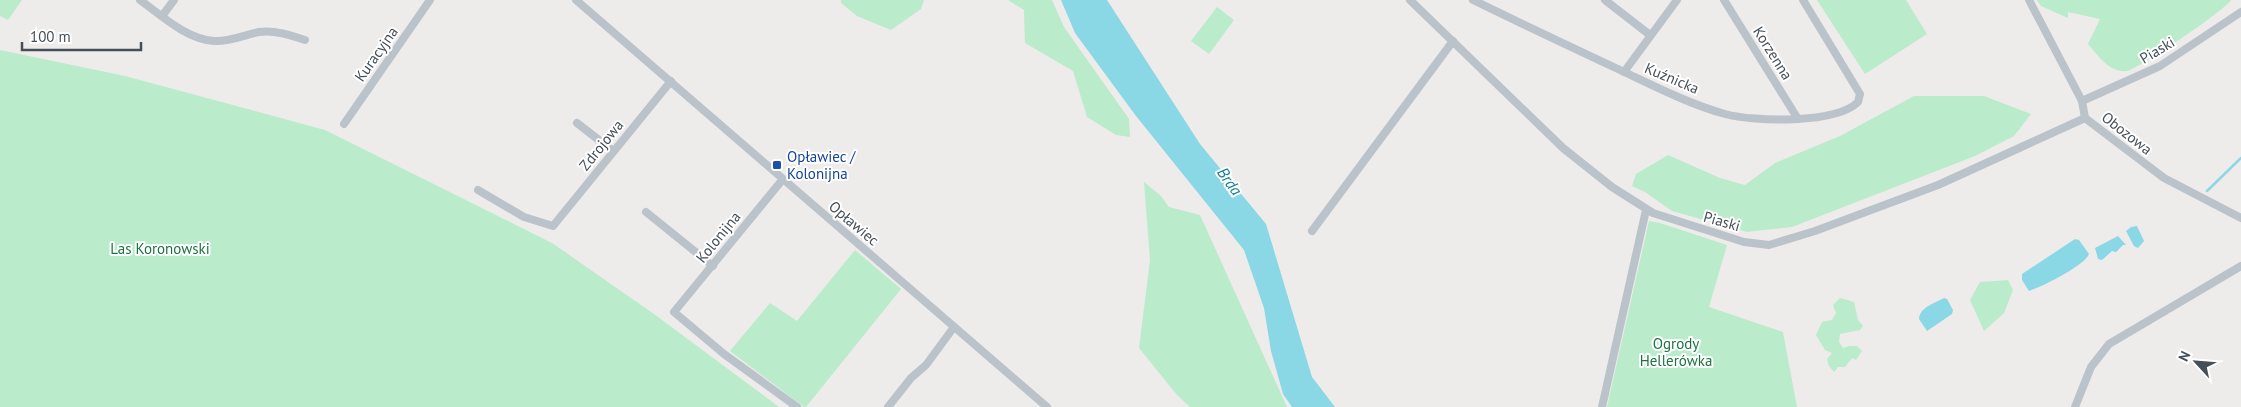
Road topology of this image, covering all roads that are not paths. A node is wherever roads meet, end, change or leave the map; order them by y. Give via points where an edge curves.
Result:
1 (140, 0) edge
2 (174, 0) edge
3 (430, 0) edge
4 (576, 0) edge
5 (1410, 0) edge
6 (1473, 0) edge
7 (1607, 0) edge
8 (1677, 0) edge
9 (1724, 0) edge
10 (1803, 0) edge
11 (2029, 0) edge
12 (2241, 12) edge
13 (162, 16) junction
14 (1650, 35) junction
15 (305, 40) dead end
16 (1453, 41) junction
17 (1624, 72) junction
18 (671, 81) junction
19 (2082, 102) junction
20 (2085, 118) junction
21 (1798, 120) junction
22 (577, 123) dead end
23 (344, 124) dead end
24 (613, 151) junction
25 (783, 179) junction
26 (478, 190) dead end
27 (1646, 210) junction
28 (646, 212) dead end
29 (2241, 218) edge
30 (1312, 230) dead end
31 (713, 266) junction
32 (2241, 266) edge
33 (954, 327) junction
34 (797, 407) edge
35 (888, 407) edge
36 (1047, 407) edge
37 (1602, 407) edge
38 (2075, 407) edge

1 - 13 street
2 - 13 street
3 - 23 street, Kuracyjna
4 - 18 street, Opławiec
5 - 16 street, Piaski
6 - 17 street, Kuźnicka
7 - 14 street
8 - 14 street
9 - 21 street, Korzenna
10 - 21 street, Kuźnicka via 1859,89 1860,99 1856,105 1831,114
11 - 19 street, Obozowa
12 - 19 street, Piaski via 2160,66
13 - 15 street via 187,32 212,41 262,32 281,32
14 - 17 street
16 - 27 street, Piaski via 1563,148
16 - 30 street
17 - 21 street, Kuźnicka via 1727,114
18 - 24 street, Zdrojowa
18 - 25 street, Opławiec
19 - 20 street, Obozowa
20 - 27 street, Piaski via 1938,185 1776,244 1763,245 1720,236
20 - 29 street, Obozowa via 2164,178
22 - 24 street
24 - 26 street, Zdrojowa via 553,226 524,217
25 - 31 street, Kolonijna
25 - 33 street, Opławiec
27 - 37 street
28 - 31 street
31 - 34 street, Kolonijna via 674,312 724,354
32 - 38 street via 2109,344 2091,367
33 - 35 street via 926,365
33 - 36 street, Opławiec

